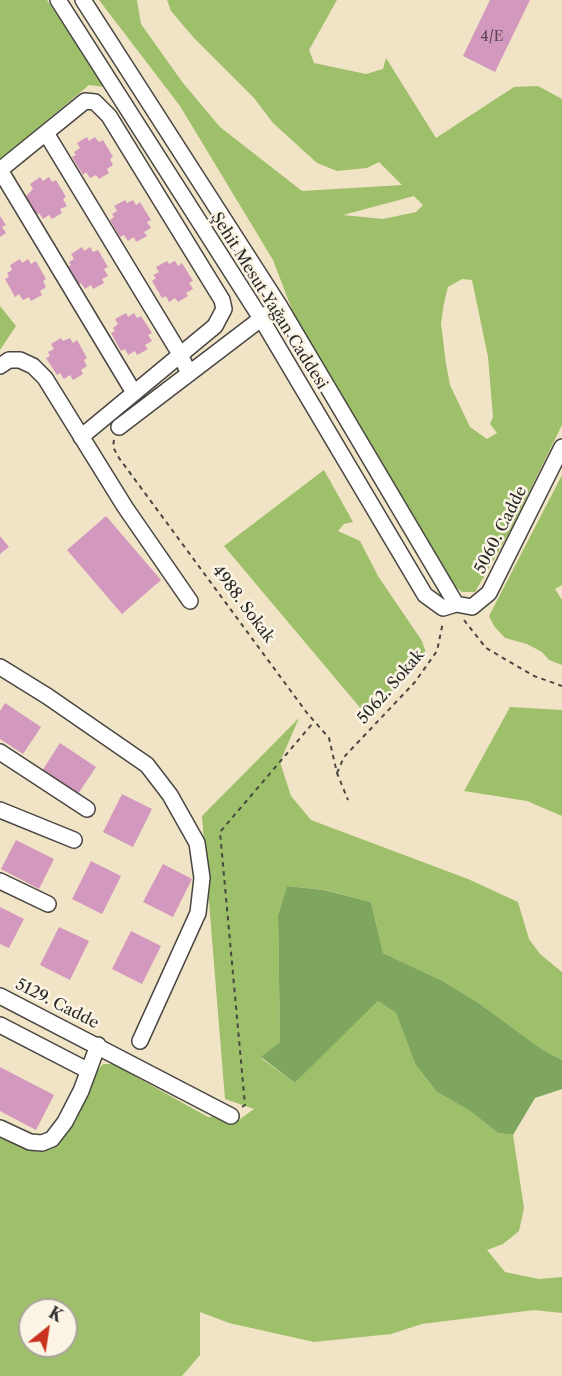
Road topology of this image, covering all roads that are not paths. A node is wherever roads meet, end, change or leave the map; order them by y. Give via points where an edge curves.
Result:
1 (58, 0) edge
2 (83, 0) edge
3 (46, 133) junction
4 (0, 170) edge
5 (279, 305) junction
6 (262, 320) junction
7 (180, 354) junction
8 (0, 366) edge
9 (189, 374) junction
10 (133, 391) junction
11 (119, 428) road end
12 (81, 437) junction
13 (562, 447) edge
14 (190, 601) dead end
15 (449, 606) junction
16 (0, 667) edge
17 (0, 752) edge
18 (87, 809) dead end
19 (0, 810) edge
20 (74, 840) dead end
21 (0, 881) edge
22 (48, 904) dead end
23 (0, 996) edge
24 (0, 1025) edge
25 (140, 1041) dead end
26 (98, 1045) junction
27 (87, 1070) junction
28 (231, 1116) road end
29 (0, 1128) edge

1 - 6 street, Şehit Mesut Yağan Caddesi
2 - 5 street, Şehit Mesut Yağan Caddesi
3 - 4 street
3 - 7 street
3 - 7 street via 85,101 95,102 110,116 222,300 224,309 218,323
4 - 10 street
5 - 6 street
5 - 15 street, Şehit Mesut Yağan Caddesi
6 - 9 street
6 - 15 street, Şehit Mesut Yağan Caddesi via 425,595
7 - 9 street
7 - 10 street
8 - 12 street via 9,360 20,360 39,371
9 - 11 street
10 - 12 street
12 - 14 street
13 - 15 street, 5060. Cadde via 489,593 472,607
16 - 25 street via 147,765 170,795 197,843 202,878 198,913
17 - 18 street
19 - 20 street
21 - 22 street
23 - 26 street, 5129. Cadde
24 - 27 street
26 - 27 street
26 - 28 street, 5129. Cadde
27 - 29 street via 65,1122 52,1139 30,1142

